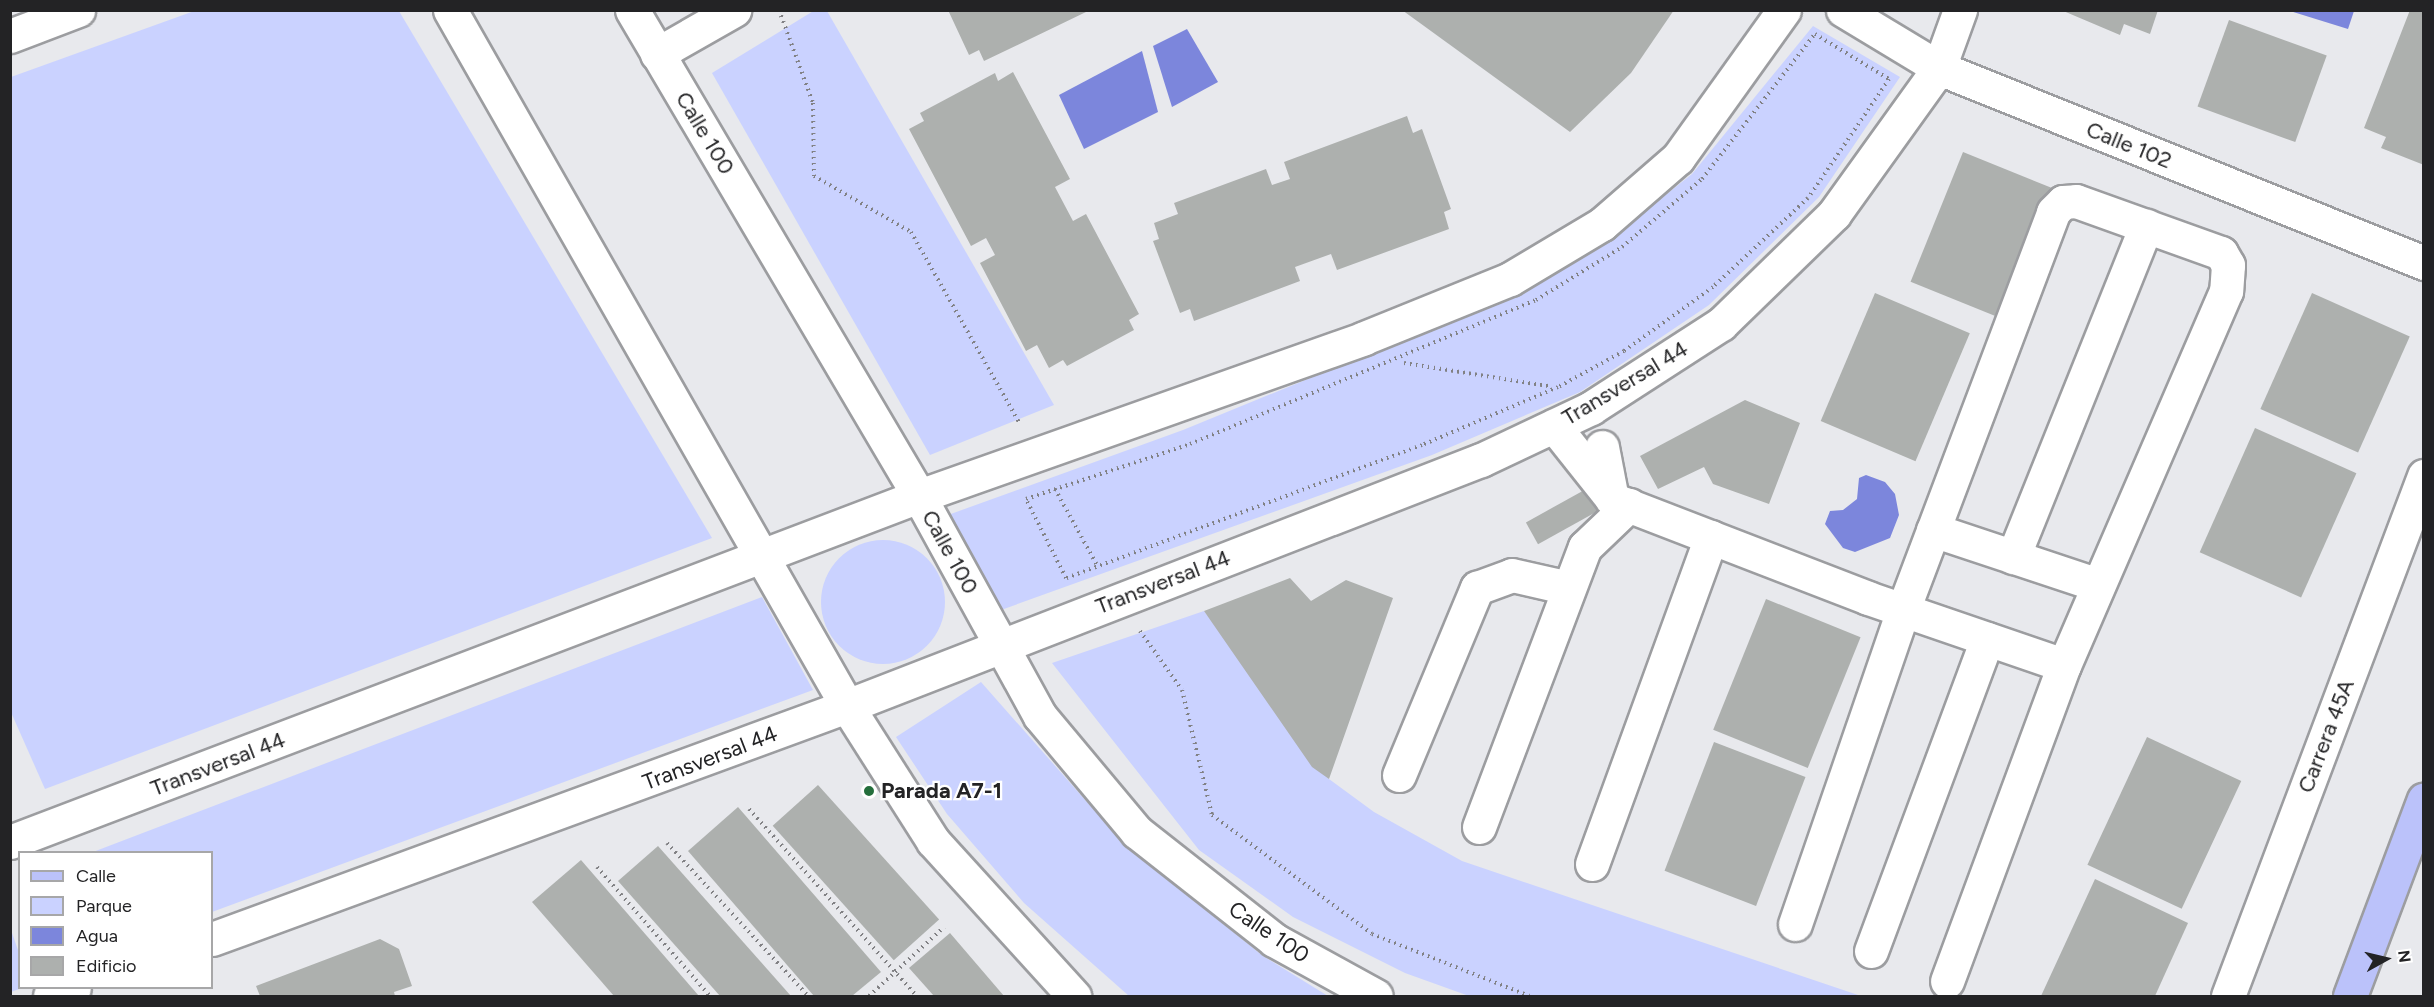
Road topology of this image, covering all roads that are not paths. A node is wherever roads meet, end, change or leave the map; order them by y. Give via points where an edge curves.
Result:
1 (78, 10) edge
2 (450, 10) edge
3 (632, 10) edge
4 (734, 10) edge
5 (1784, 10) edge
6 (1843, 10) edge
7 (1960, 10) edge
8 (10, 36) edge
9 (657, 54) junction
10 (1939, 68) junction
11 (2146, 226) junction
12 (2424, 263) edge
13 (1554, 426) junction
14 (1602, 447) dead end
15 (2424, 476) edge
16 (920, 496) junction
17 (1620, 502) junction
18 (1933, 530) junction
19 (1710, 537) junction
20 (2013, 557) junction
21 (763, 560) junction
22 (2098, 585) junction
23 (1569, 588) junction
24 (1903, 610) junction
25 (1987, 639) junction
26 (1000, 644) junction
27 (2064, 665) junction
28 (847, 706) junction
29 (1399, 775) dead end
30 (2424, 799) edge
31 (1479, 827) dead end
32 (14, 842) edge
33 (1592, 864) dead end
34 (1795, 924) dead end
35 (2372, 935) junction
36 (213, 939) edge
37 (1871, 951) dead end
38 (1947, 981) dead end
39 (69, 989) edge
40 (50, 996) edge
41 (1074, 996) edge
42 (1376, 996) edge
43 (2228, 996) edge
44 (2328, 996) edge
45 (2350, 996) edge

1 - 8 street
2 - 21 street
3 - 9 street, Calle 100
4 - 9 street
5 - 16 street, Transversal 44 via 1678,158 1602,224 1510,279 1364,338
6 - 10 street, Calle 102
7 - 10 street, Transversal 44
9 - 16 street, Calle 100
10 - 12 street, Calle 102
10 - 13 street, Transversal 44 via 1834,214 1721,324 1592,408
11 - 18 street via 2076,201 2063,202 2053,212
11 - 20 street
11 - 22 street via 2221,253 2228,265 2226,291
13 - 17 street
13 - 26 street, Transversal 44 via 1481,460
14 - 17 street
15 - 43 street, Carrera 45A
16 - 21 street, Transversal 44
16 - 26 street, Calle 100
17 - 19 street
17 - 23 street via 1585,547
18 - 20 street
18 - 24 street
19 - 24 street
19 - 33 street
20 - 22 street
21 - 28 street
21 - 32 street, Transversal 44
22 - 27 street
23 - 29 street via 1512,575 1477,588
23 - 31 street
24 - 25 street
24 - 34 street
25 - 27 street
25 - 37 street
26 - 28 street, Transversal 44
26 - 42 street, Calle 100 via 1040,716 1137,832 1274,940
27 - 38 street
28 - 36 street, Transversal 44
28 - 41 street via 933,841
30 - 35 main road
35 - 44 main road via 2345,948
35 - 45 main road
39 - 40 street

